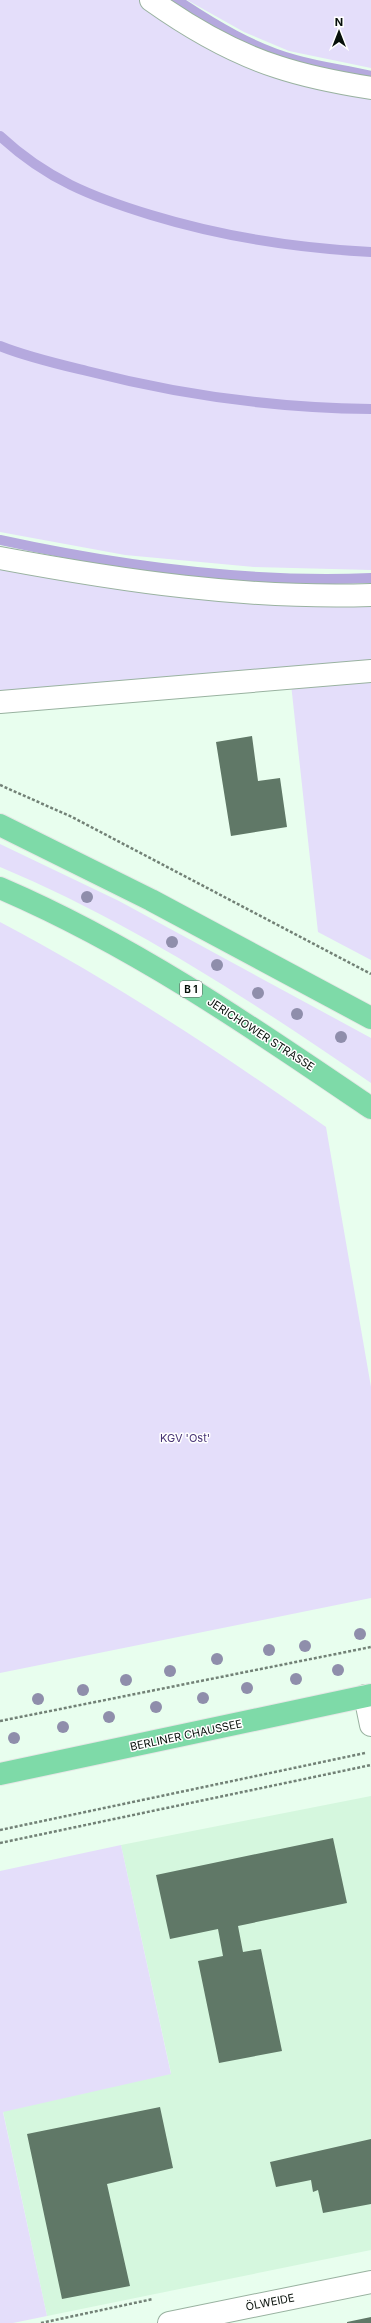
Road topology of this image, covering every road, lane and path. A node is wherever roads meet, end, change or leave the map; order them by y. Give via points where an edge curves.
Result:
1 (152, 0) edge
2 (371, 88) edge
3 (0, 558) edge
4 (371, 595) edge
5 (371, 671) edge
6 (0, 702) edge
7 (0, 785) edge
8 (0, 825) edge
9 (0, 888) edge
10 (371, 974) edge
11 (371, 1018) edge
12 (371, 1108) edge
13 (371, 1648) edge
14 (368, 1696) edge
15 (0, 1721) edge
16 (371, 1725) edge
17 (371, 1752) edge
18 (371, 1765) edge
19 (0, 1774) edge
20 (0, 1830) edge
21 (0, 1843) edge
22 (371, 2282) edge
23 (169, 2323) edge

1 - 2 street via 201,31 260,61 308,75
3 - 4 street via 100,577 216,591
5 - 6 street
7 - 10 path via 72,817
8 - 11 main road via 145,897
9 - 12 main road, JERICHOWER STRASSE / B 1 via 88,930 158,968 294,1054
13 - 15 path
14 - 16 street
14 - 19 main road, BERLINER CHAUSSEE
17 - 20 path
18 - 21 path
22 - 23 street, ÖLWEIDE

